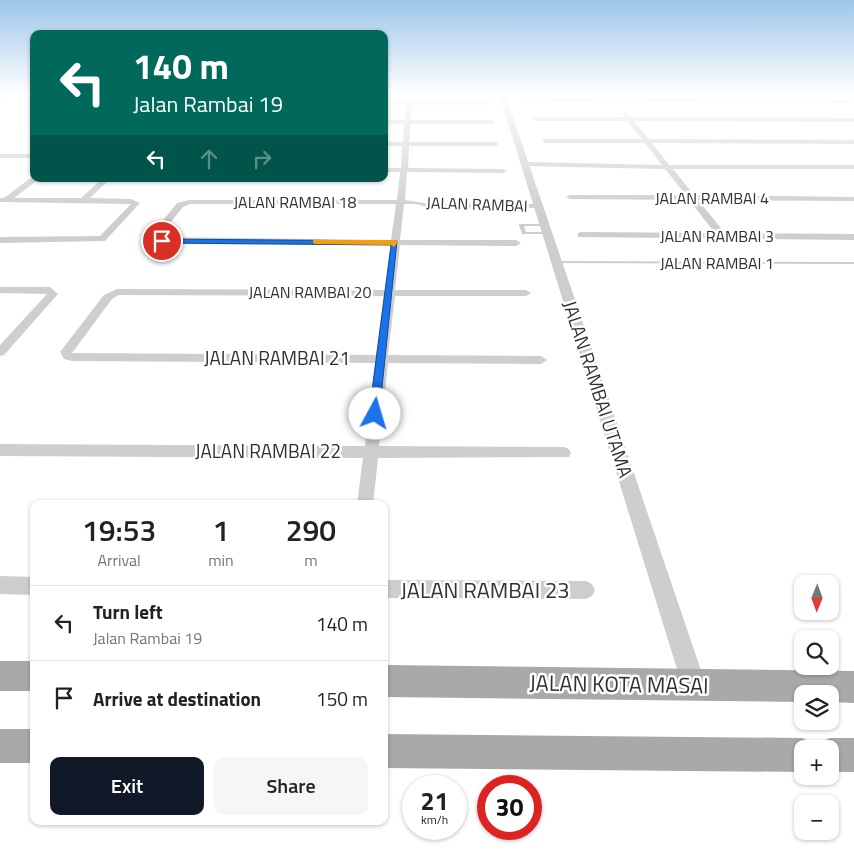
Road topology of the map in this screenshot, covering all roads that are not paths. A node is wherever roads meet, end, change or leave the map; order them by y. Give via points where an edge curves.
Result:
1 (406, 134) edge
2 (515, 134) edge
3 (641, 134) edge
4 (545, 141) dead end
5 (647, 142) junction
6 (854, 142) edge
7 (388, 144) edge
8 (406, 144) junction
9 (496, 144) dead end
10 (0, 156) edge
11 (30, 156) edge
12 (525, 167) junction
13 (667, 167) junction
14 (854, 167) edge
15 (388, 170) edge
16 (404, 170) junction
17 (504, 171) dead end
18 (30, 182) edge
19 (103, 182) edge
20 (570, 197) dead end
21 (692, 198) junction
22 (854, 199) edge
23 (3, 200) edge
24 (84, 200) junction
25 (400, 202) junction
26 (537, 202) junction
27 (581, 235) dead end
28 (722, 236) junction
29 (854, 237) edge
30 (0, 240) edge
31 (395, 242) junction
32 (516, 243) dead end
33 (556, 262) junction
34 (854, 263) edge
35 (0, 290) edge
36 (389, 292) junction
37 (526, 293) dead end
38 (0, 352) edge
39 (74, 357) joint
40 (381, 359) junction
41 (541, 360) dead end
42 (1, 450) edge
43 (371, 451) junction
44 (564, 453) dead end
45 (365, 500) edge
46 (0, 586) edge
47 (30, 586) edge
48 (388, 589) edge
49 (586, 590) dead end
50 (0, 676) edge
51 (30, 676) edge
52 (388, 681) edge
53 (694, 685) junction
54 (854, 687) edge
55 (0, 746) edge
56 (30, 746) edge
57 (388, 751) edge
58 (794, 755) edge
59 (839, 755) edge
60 (854, 755) edge

1 - 8 street
2 - 12 street, JALAN RAMBAI UTAMA
3 - 5 street
4 - 5 street
5 - 6 street
5 - 13 street
7 - 8 street
8 - 9 street
8 - 16 street
10 - 11 street
12 - 13 street via 582,170
12 - 26 street, JALAN RAMBAI UTAMA
13 - 14 street
13 - 21 street
15 - 16 street
16 - 17 street
16 - 25 street
18 - 23 street
19 - 24 street
20 - 21 street, JALAN RAMBAI 4
21 - 22 street, JALAN RAMBAI 4
21 - 28 street
23 - 24 street
24 - 30 street via 136,203 107,236 98,240
25 - 26 street, JALAN RAMBAI via 432,206 461,202
25 - 31 street
25 - 31 street, JALAN RAMBAI 18 via 191,202 180,205 155,237 162,241
26 - 33 street, JALAN RAMBAI UTAMA
27 - 28 street, JALAN RAMBAI 3
28 - 29 street, JALAN RAMBAI 3
31 - 32 street
31 - 36 street
33 - 34 lane, JALAN RAMBAI 1
33 - 53 street, JALAN RAMBAI UTAMA
35 - 38 street via 53,292
36 - 37 street, JALAN RAMBAI 20
36 - 39 street, JALAN RAMBAI 20 via 123,291 108,297 67,350 66,355
36 - 40 street
39 - 40 street, JALAN RAMBAI 21
40 - 41 street, JALAN RAMBAI 21
40 - 43 street
42 - 43 street, JALAN RAMBAI 22
43 - 44 street, JALAN RAMBAI 22
43 - 45 street
46 - 47 street
48 - 49 street, JALAN RAMBAI 23
50 - 51 main road
52 - 53 main road, JALAN KOTA MASAI
53 - 54 main road, JALAN KOTA MASAI
55 - 56 main road
57 - 58 main road
59 - 60 main road

